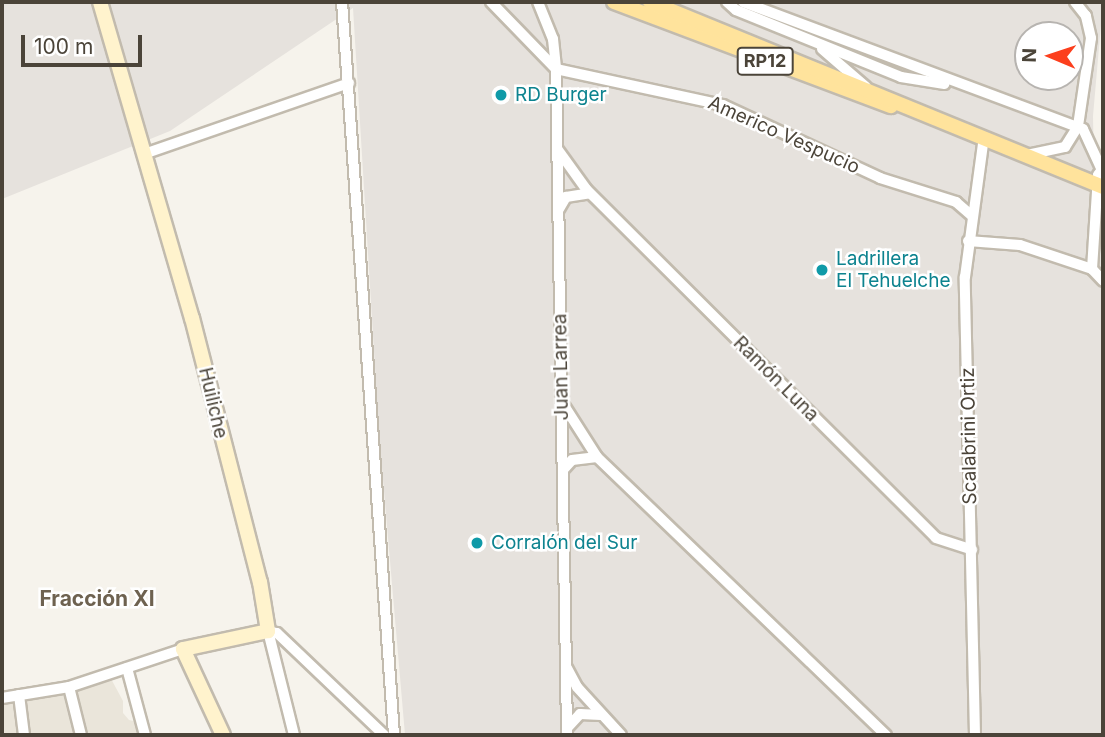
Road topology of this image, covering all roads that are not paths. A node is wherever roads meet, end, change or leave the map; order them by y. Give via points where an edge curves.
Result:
1 (100, 2) edge
2 (342, 2) edge
3 (491, 2) edge
4 (538, 2) edge
5 (614, 2) edge
6 (727, 2) edge
7 (743, 2) edge
8 (1075, 2) edge
9 (659, 3) edge
10 (812, 41) junction
11 (556, 69) junction
12 (349, 83) junction
13 (959, 86) junction
14 (867, 87) junction
15 (918, 113) junction
16 (1078, 127) junction
17 (984, 137) junction
18 (557, 148) junction
19 (144, 154) junction
20 (1026, 155) junction
21 (1102, 168) edge
22 (1100, 186) edge
23 (590, 193) junction
24 (558, 209) junction
25 (972, 216) junction
26 (968, 241) junction
27 (1092, 269) junction
28 (1103, 281) edge
29 (562, 397) junction
30 (597, 457) junction
31 (563, 470) junction
32 (972, 550) junction
33 (268, 631) junction
34 (183, 649) junction
35 (566, 666) junction
36 (127, 668) junction
37 (69, 687) junction
38 (19, 695) junction
39 (2, 698) edge
40 (601, 715) junction
41 (567, 732) edge
42 (24, 735) edge
43 (81, 735) edge
44 (145, 735) edge
45 (223, 735) edge
46 (294, 735) edge
47 (384, 735) edge
48 (394, 735) edge
49 (621, 735) edge
50 (886, 735) edge
51 (975, 735) edge

1 - 19 street, Huiliche
2 - 12 street
3 - 11 street
4 - 11 street, Juan Larrea via 553,39
5 - 15 main road, RP12 via 837,88
6 - 10 street via 736,10
7 - 13 street
8 - 16 street via 1086,16 1091,38
9 - 14 main road, RP12
10 - 13 street via 901,77
10 - 14 street
11 - 18 street, Juan Larrea
11 - 25 street, Americo Vespucio via 723,105 880,177 946,197
12 - 19 street
12 - 48 street
13 - 16 street
14 - 15 main road, RP12
15 - 17 main road, RP12
16 - 20 street via 1065,147
16 - 21 street via 1087,135
17 - 20 main road, RP12
17 - 25 street, Scalabrini Ortiz
18 - 23 street, Ramón Luna
18 - 24 street, Juan Larrea
19 - 33 street, Huiliche via 212,393
20 - 22 main road, RP12
21 - 22 street
22 - 27 street
23 - 24 street via 566,197
23 - 32 street, Ramón Luna via 936,538
24 - 29 street, Juan Larrea
25 - 26 street, Scalabrini Ortiz
26 - 27 street via 1020,245
26 - 32 street, Scalabrini Ortiz
27 - 28 street
29 - 30 street via 574,428
29 - 31 street, Juan Larrea
30 - 31 street via 572,460
30 - 50 street
31 - 35 street, Juan Larrea
32 - 51 street, Scalabrini Ortiz
33 - 34 street
33 - 46 street
33 - 47 street via 276,633
34 - 36 street
34 - 45 street
35 - 40 street
35 - 41 street, Juan Larrea
36 - 37 street
36 - 44 street
37 - 38 street
37 - 43 street
38 - 39 street
38 - 42 street
40 - 41 street via 580,715
40 - 49 street

